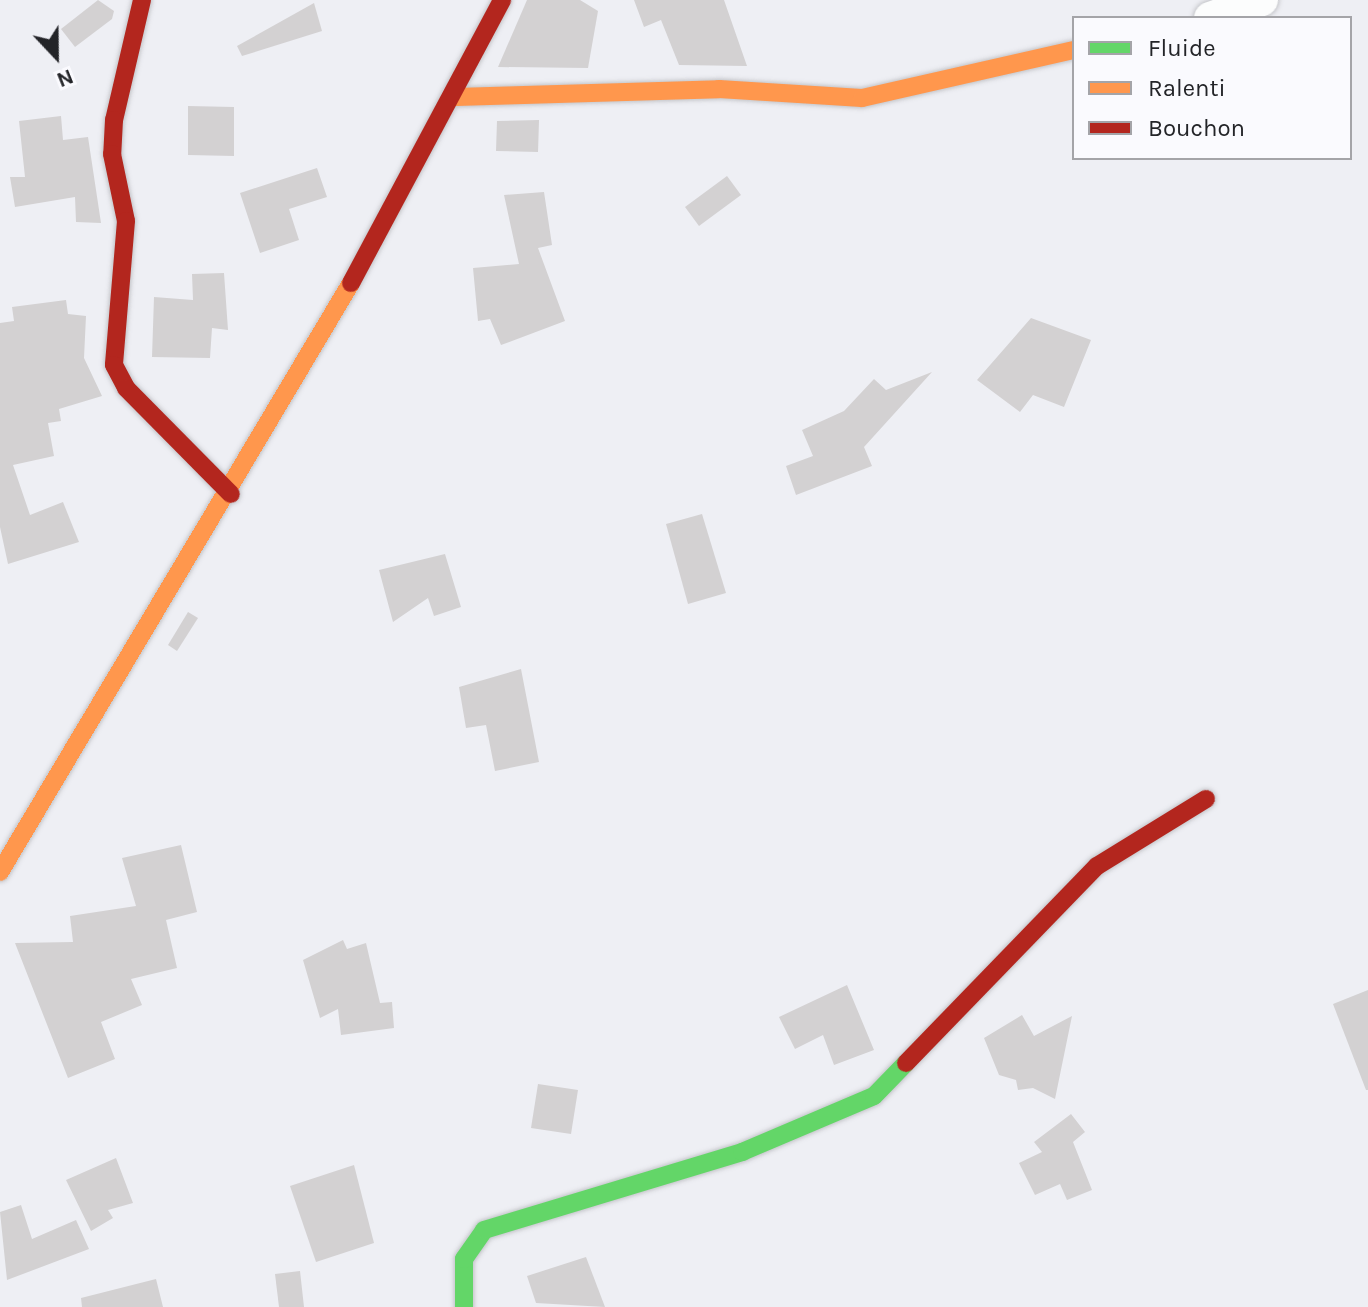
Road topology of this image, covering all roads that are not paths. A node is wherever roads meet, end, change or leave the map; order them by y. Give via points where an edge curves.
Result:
1 (142, 0) edge
2 (502, 0) edge
3 (1262, 0) edge
4 (1216, 16) edge
5 (1072, 50) edge
6 (456, 97) junction
7 (231, 494) junction
8 (1206, 799) dead end
9 (0, 872) edge
10 (464, 1307) edge

1 - 7 street via 114,120 112,154 126,221 114,365 126,388
2 - 6 street
3 - 4 street
5 - 6 street via 862,98 719,89
6 - 7 street
7 - 9 street
8 - 10 street via 1097,866 874,1096 742,1152 484,1230 464,1259

